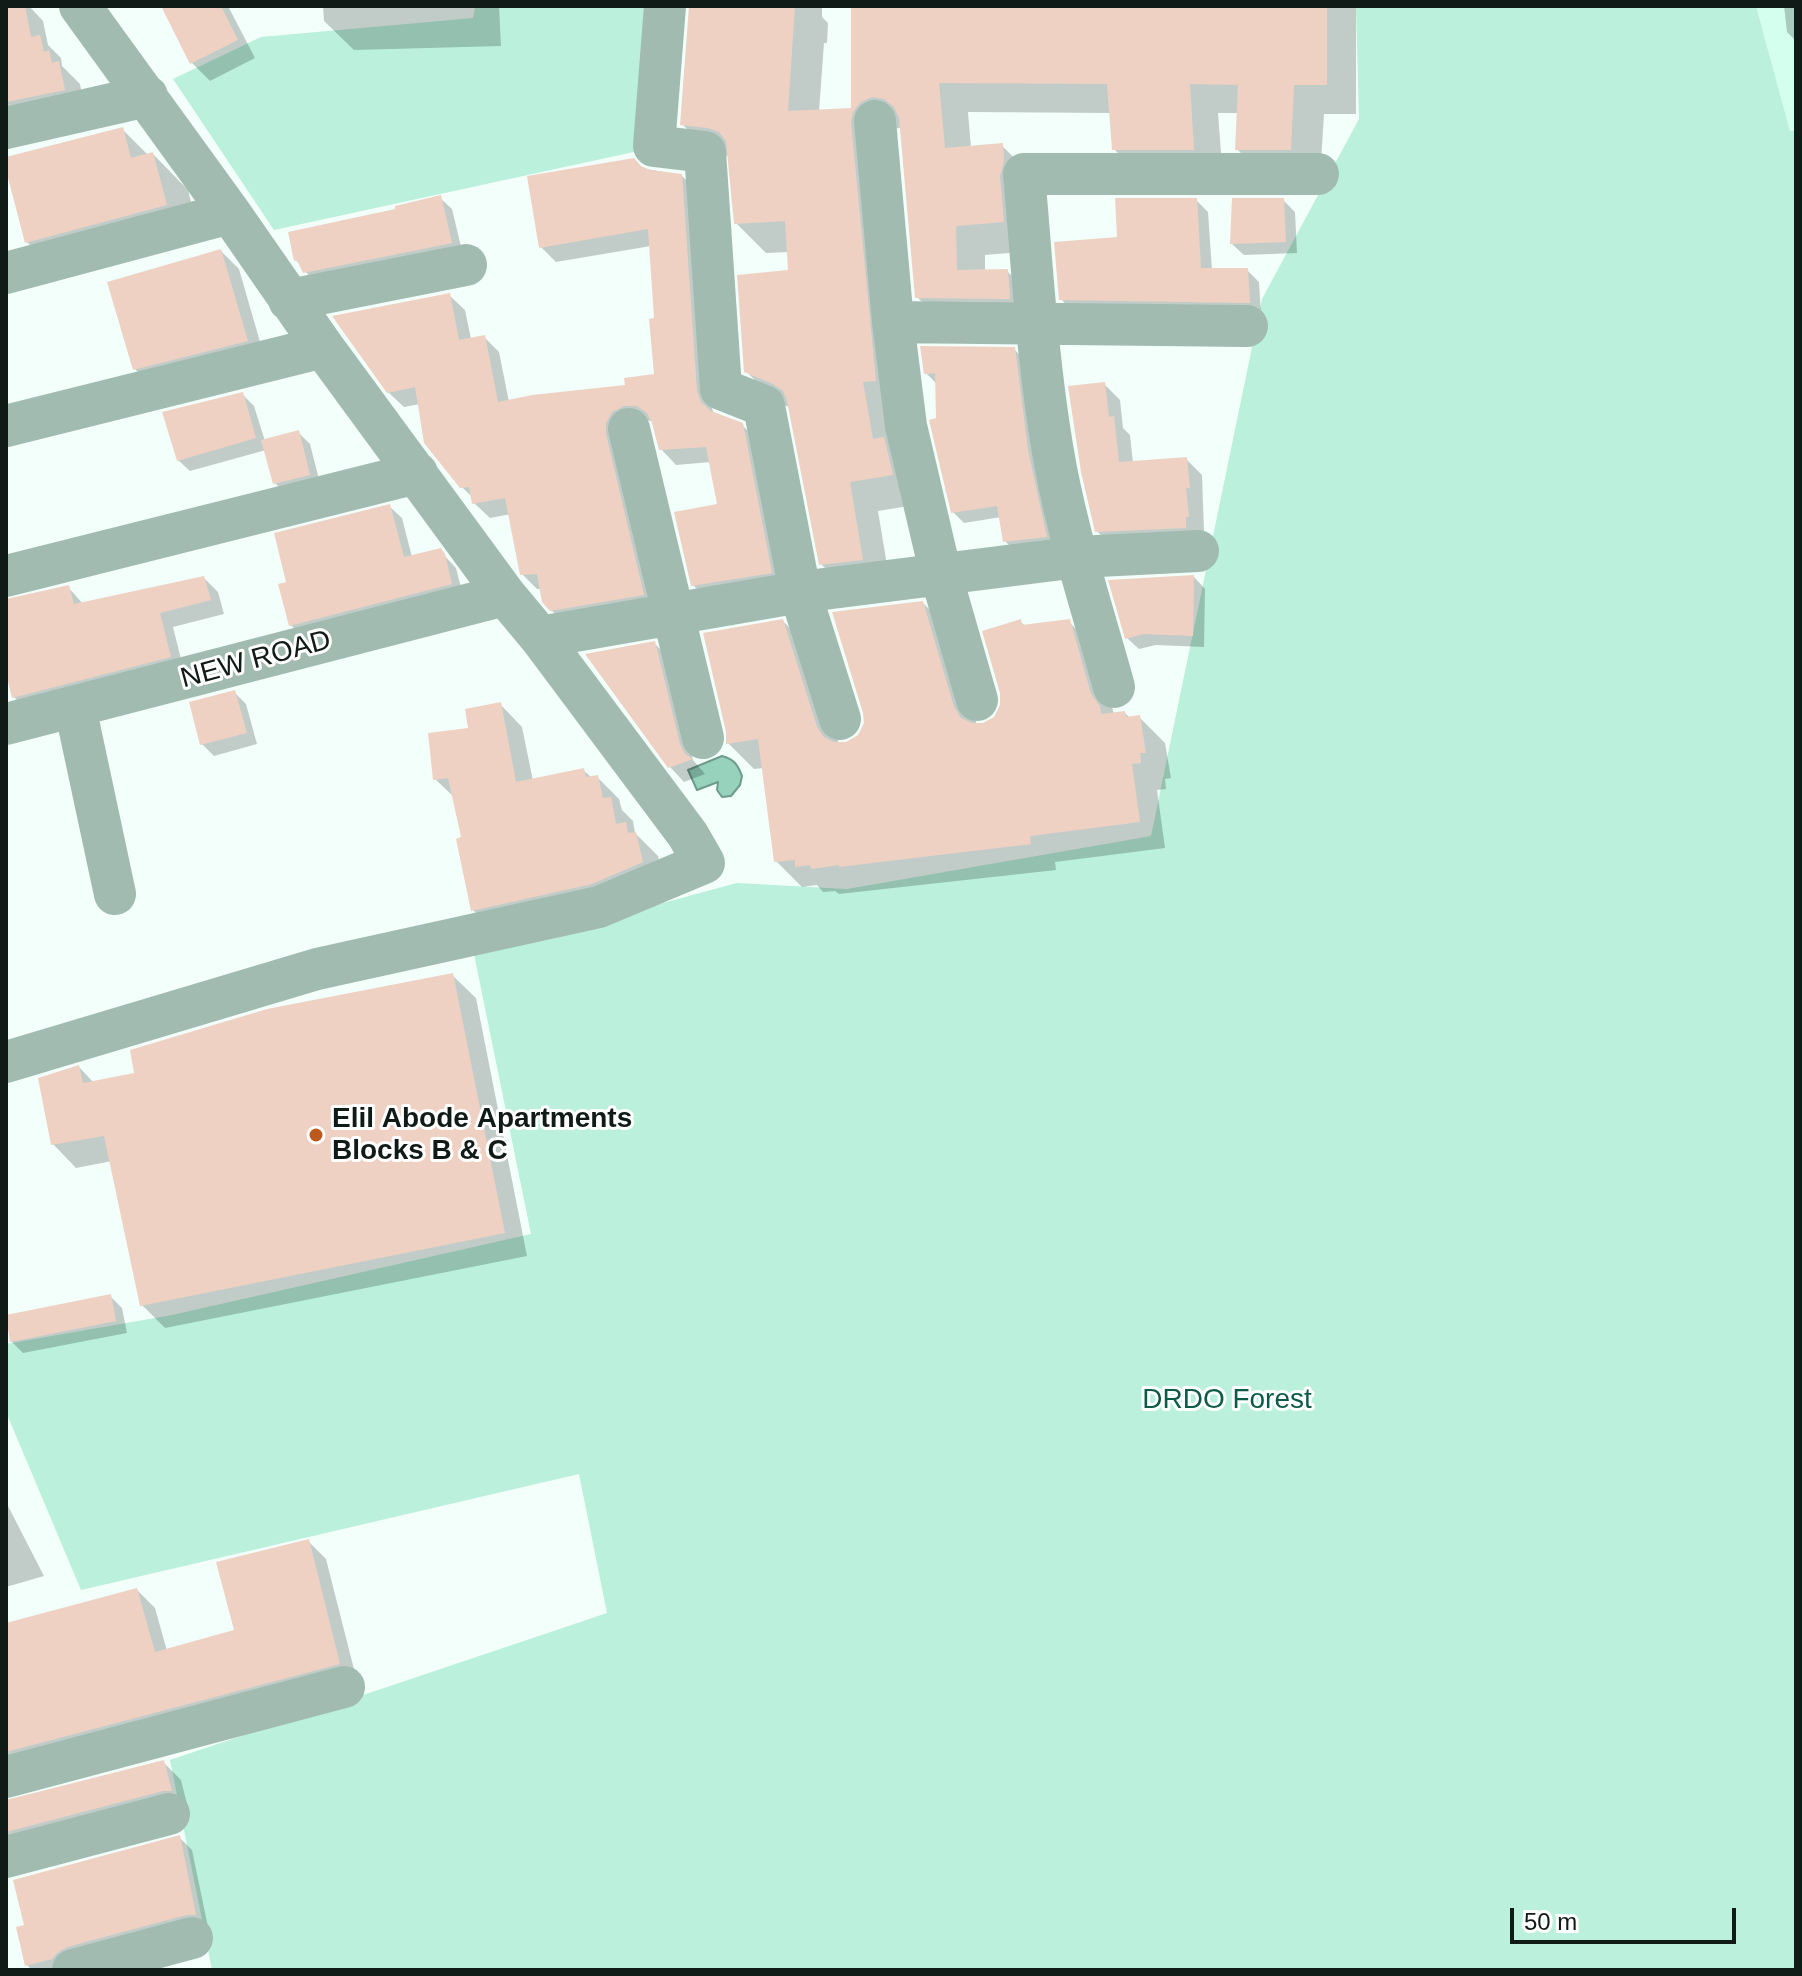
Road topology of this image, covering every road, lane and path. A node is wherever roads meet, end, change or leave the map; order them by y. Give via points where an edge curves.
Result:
1 (80, 6) edge
2 (665, 6) edge
3 (147, 96) junction
4 (875, 121) dead end
5 (6, 128) edge
6 (1318, 174) dead end
7 (230, 213) junction
8 (466, 265) dead end
9 (6, 273) edge
10 (289, 300) junction
11 (893, 322) junction
12 (1037, 324) junction
13 (1247, 326) dead end
14 (323, 347) junction
15 (6, 426) edge
16 (629, 429) dead end
17 (417, 473) junction
18 (1198, 551) dead end
19 (1078, 557) junction
20 (941, 575) junction
21 (6, 576) edge
22 (800, 592) junction
23 (505, 595) junction
24 (673, 615) junction
25 (540, 637) junction
26 (1114, 687) dead end
27 (977, 700) dead end
28 (75, 707) junction
29 (840, 719) dead end
30 (6, 724) edge
31 (703, 738) dead end
32 (115, 894) dead end
33 (6, 1062) edge
34 (344, 1687) dead end
35 (6, 1777) edge
36 (169, 1814) dead end
37 (6, 1857) edge
38 (192, 1938) dead end
39 (73, 1970) edge

1 - 3 street
2 - 22 street via 654,146 705,152 721,389 764,406
3 - 5 street
3 - 7 street
4 - 11 street
6 - 12 street via 1024,174
7 - 9 street
7 - 10 street
8 - 10 street
10 - 14 street
11 - 12 street
11 - 20 street via 906,426
12 - 13 street
12 - 19 street via 1052,447
14 - 15 street
14 - 17 street
16 - 24 street
17 - 21 street
17 - 23 street
18 - 19 street
19 - 20 street
19 - 26 street
20 - 22 street
20 - 27 street
22 - 24 street
22 - 29 street
23 - 25 street
23 - 28 street, NEW ROAD
24 - 25 street
24 - 31 street
25 - 33 street via 704,863 599,907 317,969
28 - 30 street, NEW ROAD
28 - 32 street
34 - 35 street
36 - 37 street
38 - 39 street

